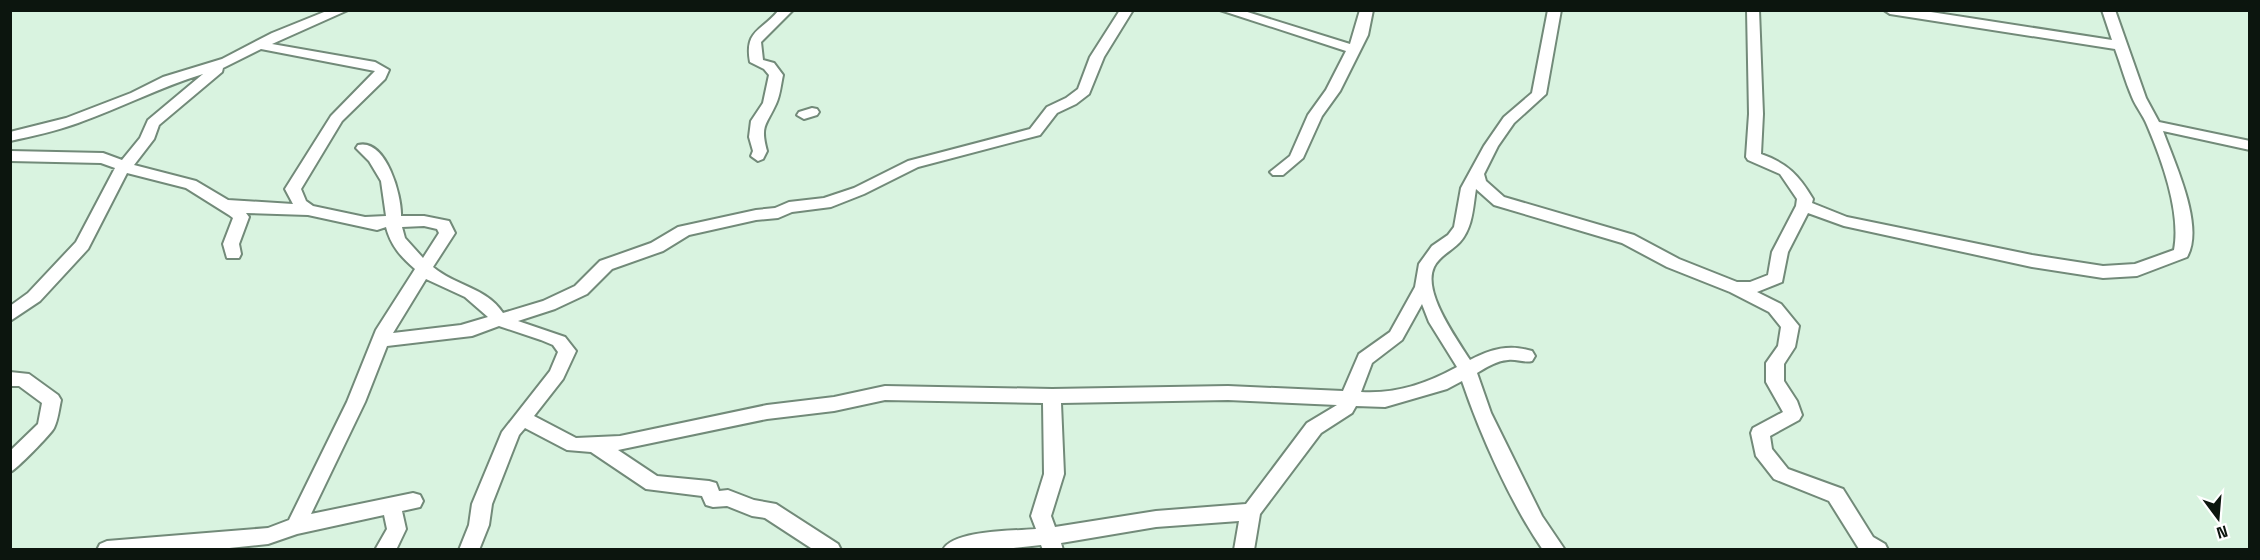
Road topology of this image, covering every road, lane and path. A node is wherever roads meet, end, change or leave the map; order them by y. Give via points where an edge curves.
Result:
1 (342, 10) edge
2 (787, 10) edge
3 (1127, 10) edge
4 (1226, 10) edge
5 (1367, 10) edge
6 (1555, 10) edge
7 (1753, 10) edge
8 (1890, 10) edge
9 (2108, 10) edge
10 (260, 45) junction
11 (2122, 46) junction
12 (1354, 49) junction
13 (227, 62) junction
14 (2154, 125) junction
15 (10, 137) edge
16 (2250, 146) edge
17 (363, 148) dead end
18 (10, 156) edge
19 (758, 156) dead end
20 (123, 167) junction
21 (1278, 172) dead end
22 (1476, 174) junction
23 (1499, 201) junction
24 (226, 205) junction
25 (1803, 206) junction
26 (1465, 207) junction
27 (308, 210) junction
28 (394, 227) junction
29 (233, 254) dead end
30 (424, 268) junction
31 (1423, 287) junction
32 (1735, 288) junction
33 (10, 315) edge
34 (498, 319) junction
35 (527, 330) junction
36 (462, 331) junction
37 (382, 340) junction
38 (1526, 356) dead end
39 (1467, 368) junction
40 (10, 379) edge
41 (1052, 396) junction
42 (1348, 398) junction
43 (522, 418) junction
44 (594, 444) junction
45 (10, 465) edge
46 (413, 501) dead end
47 (390, 507) junction
48 (1251, 512) junction
49 (296, 526) junction
50 (1051, 542) edge
51 (107, 549) edge
52 (385, 549) edge
53 (469, 549) edge
54 (831, 549) edge
55 (953, 549) edge
56 (1244, 549) edge
57 (1555, 549) edge
58 (1878, 549) edge

1 - 10 street
2 - 19 street via 760,32 753,47 757,62 769,66 776,75 770,103 758,121
3 - 34 street via 1097,57 1084,91 1052,110 1035,132 913,164 860,191 825,203 789,207 778,213 684,231 648,251 606,265 581,290 549,305
4 - 12 street
5 - 12 street
6 - 22 street via 1539,94 1509,120
7 - 25 street via 1753,157 1792,175 1805,199
8 - 11 street
9 - 11 street
10 - 13 street
10 - 27 street via 381,70 380,76 336,119 293,189 300,204
11 - 14 street via 2139,98
12 - 21 street via 1333,91 1315,115 1296,158
13 - 15 street via 168,80 71,121
13 - 20 street via 153,123 147,139
14 - 16 street
14 - 25 street via 2180,205 2185,242 2181,253 2137,270 2103,272 2032,261 1844,221
17 - 28 street via 389,181
18 - 20 street via 103,158
20 - 24 street via 191,184
20 - 33 street via 81,245 34,297
22 - 23 street via 1479,183
22 - 26 street
23 - 26 street
23 - 32 street via 1628,238 1673,263
24 - 27 street
24 - 29 street via 241,217 231,244
25 - 32 street via 1780,252 1776,278 1752,288
26 - 31 street via 1462,228 1425,268
27 - 28 street
28 - 30 street via 406,252
28 - 30 street via 424,221 442,225 447,232
30 - 34 street via 434,277 471,293 491,308
30 - 37 street
31 - 39 street via 1438,322
31 - 42 street via 1396,336 1365,359
32 - 58 street via 1775,308 1790,326 1786,347 1775,363 1775,382 1793,416 1760,433 1763,451 1781,474 1836,495 1866,543
34 - 35 street
34 - 36 street
35 - 36 street
35 - 43 street via 559,341 567,351 557,374
36 - 37 street
37 - 49 street
38 - 39 street via 1496,355
39 - 42 street via 1441,384 1401,396 1385,400
39 - 57 street via 1482,413 1535,522
40 - 45 street via 23,379 52,400 46,427
41 - 42 street via 1228,393
41 - 44 street via 885,393 767,412 620,443
41 - 50 street via 1054,474 1041,516
42 - 48 street via 1346,408 1314,428
43 - 44 street via 574,445
43 - 53 street via 511,432 495,471
44 - 54 street via 653,483 709,489 713,499 728,498 769,510
46 - 47 street
47 - 49 street
47 - 52 street via 398,520 398,530
48 - 50 street via 1156,519 1069,534
48 - 56 street
49 - 51 street via 268,536
50 - 55 street via 974,543

